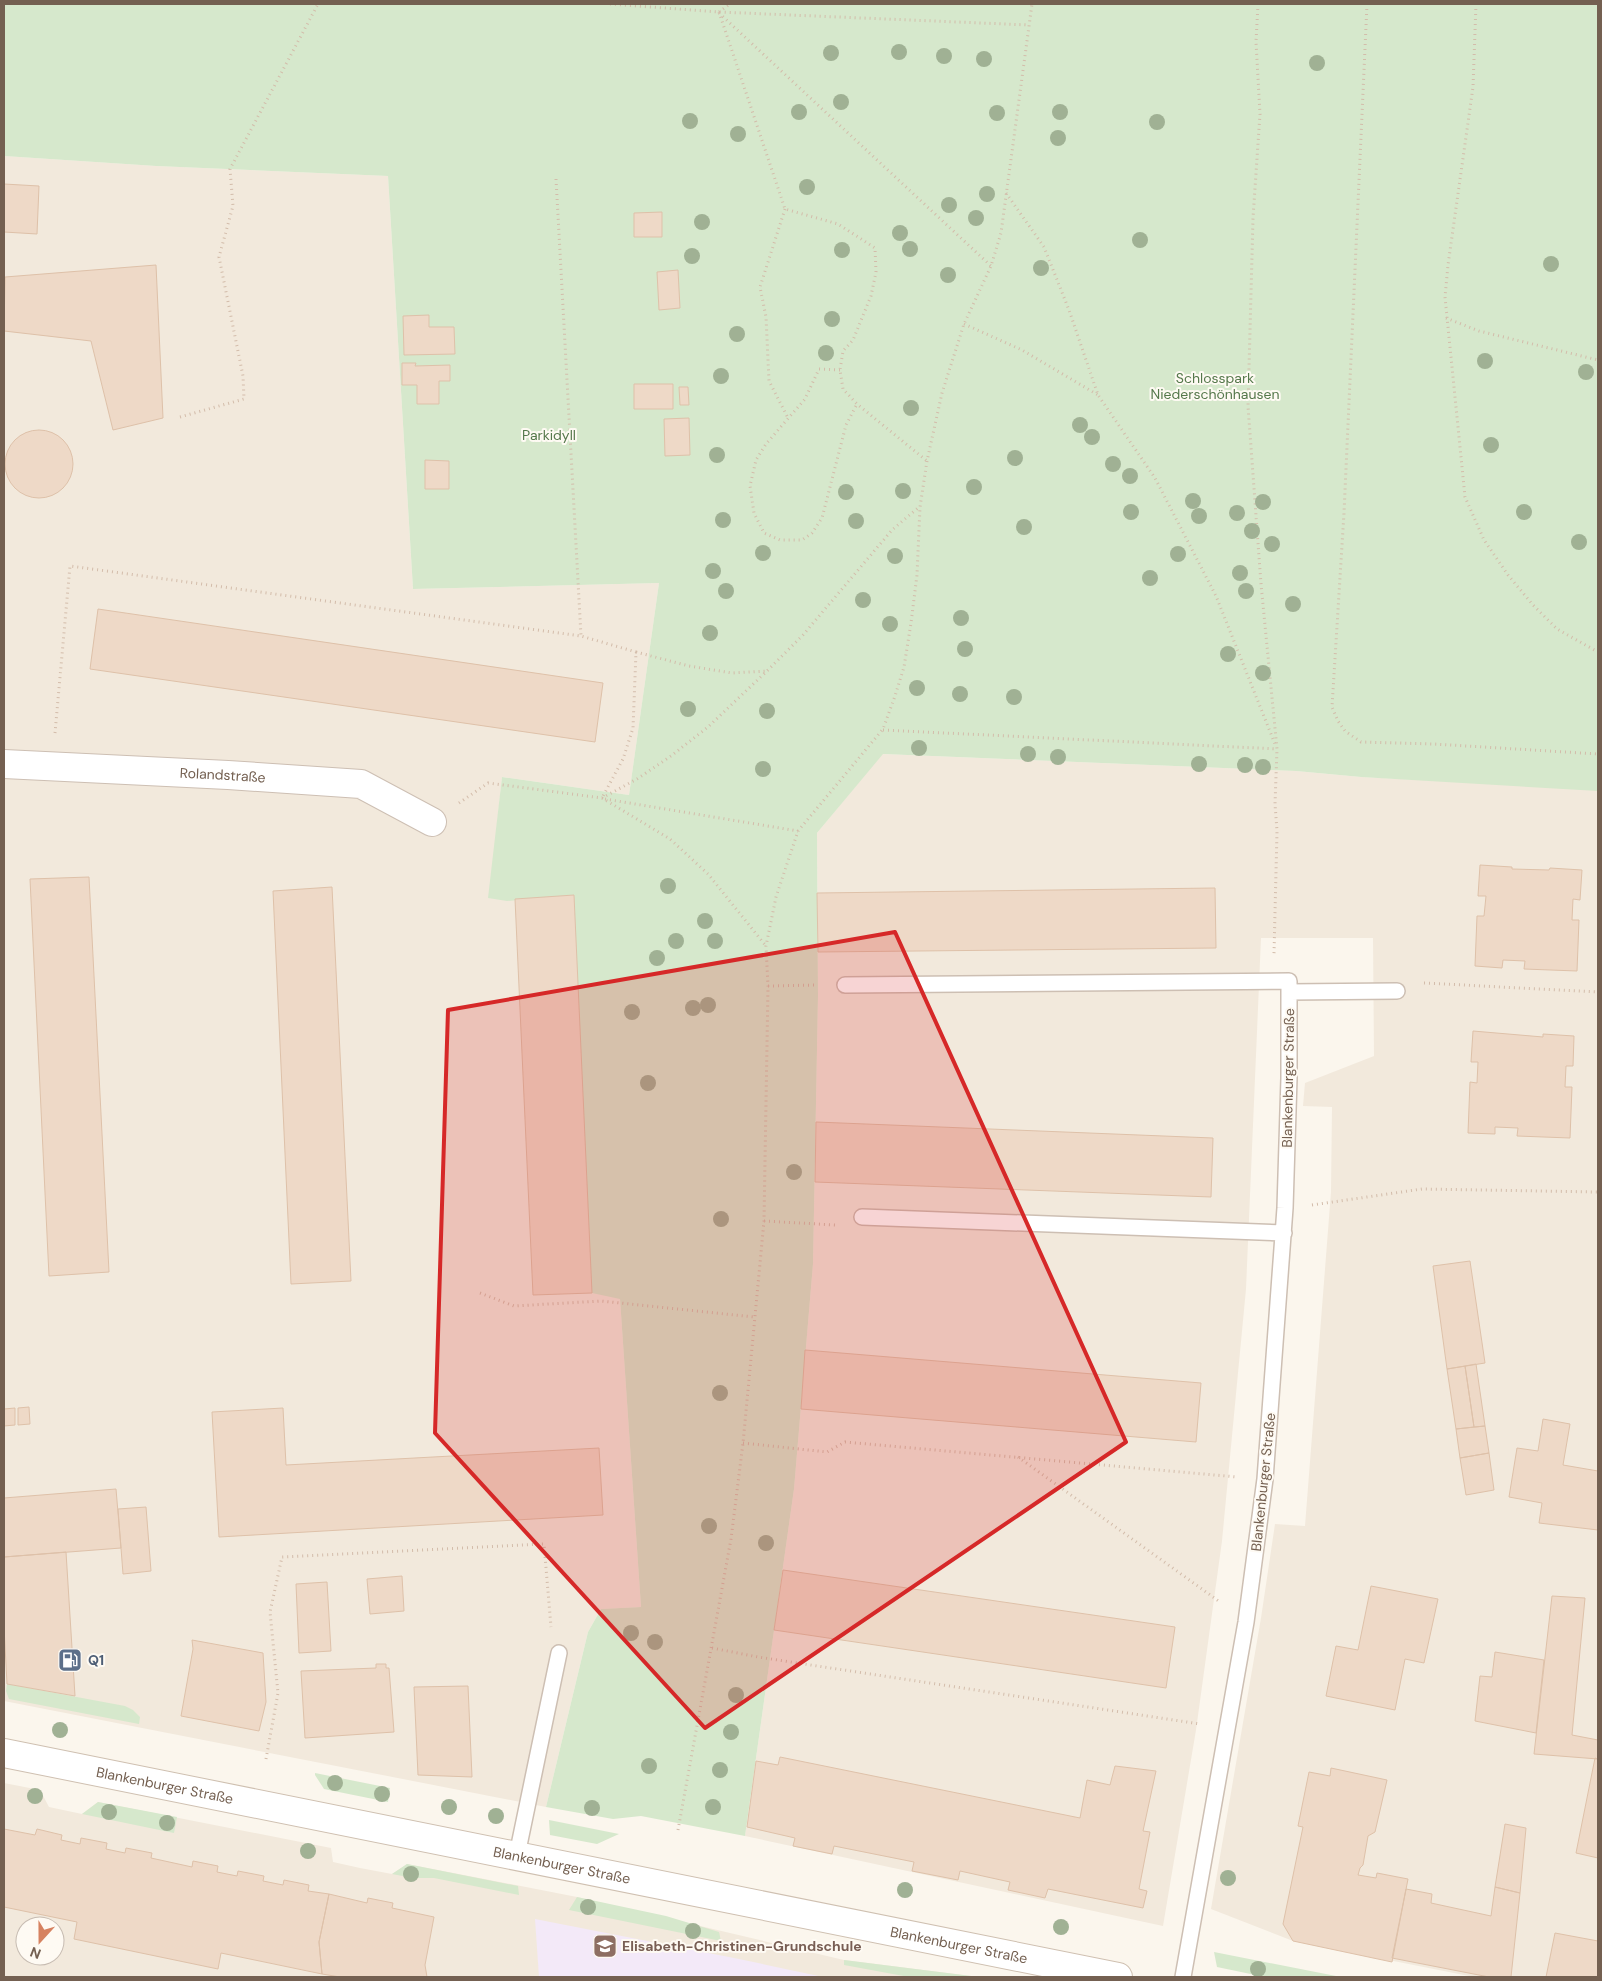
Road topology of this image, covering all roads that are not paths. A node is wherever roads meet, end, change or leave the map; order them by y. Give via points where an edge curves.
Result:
1 (4, 764) edge
2 (432, 822) road end
3 (845, 985) road end
4 (1289, 987) junction
5 (1397, 991) dead end
6 (862, 1217) road end
7 (1284, 1233) junction
8 (558, 1653) road end
9 (4, 1753) edge
10 (517, 1855) junction
11 (1118, 1977) edge
12 (1183, 1977) edge

1 - 2 main road, Rolandstraße via 362,784
3 - 4 lane via 1273,981
4 - 5 lane
4 - 7 lane, Blankenburger Straße
6 - 7 lane
7 - 12 lane, Blankenburger Straße via 1265,1479 1246,1622
8 - 10 lane
9 - 10 main road, Blankenburger Straße
10 - 11 main road, Blankenburger Straße

